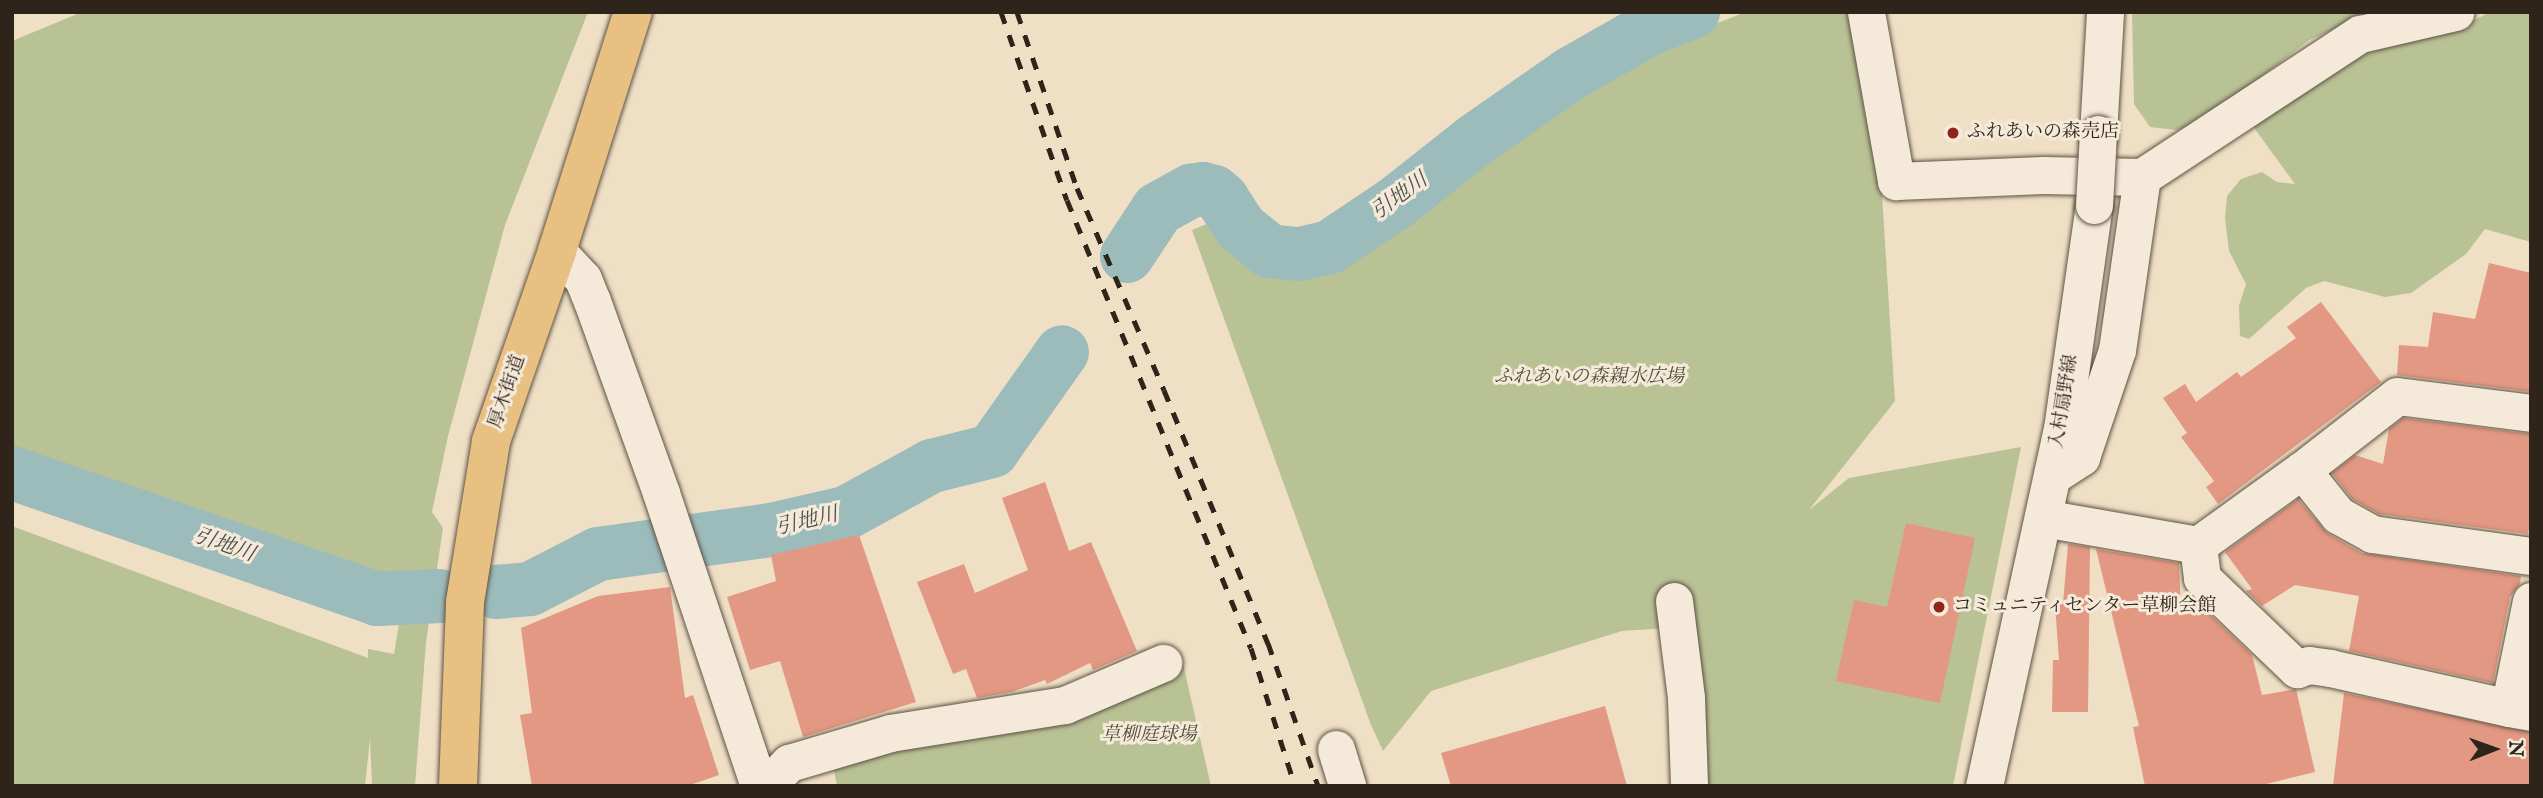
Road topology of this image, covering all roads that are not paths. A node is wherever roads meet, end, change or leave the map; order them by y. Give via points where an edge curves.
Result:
1 (633, 12) edge
2 (1866, 12) edge
3 (2105, 12) edge
4 (2455, 12) edge
5 (2142, 177) junction
6 (557, 251) junction
7 (2531, 413) edge
8 (2302, 470) junction
9 (2052, 476) junction
10 (2043, 518) junction
11 (2198, 545) junction
12 (2531, 556) edge
13 (1674, 601) dead end
14 (2531, 601) edge
15 (1163, 663) dead end
16 (2520, 710) edge
17 (1336, 748) dead end
18 (458, 786) edge
19 (759, 786) edge
20 (766, 786) edge
21 (1347, 786) edge
22 (1689, 786) edge
23 (1984, 786) edge

1 - 6 main road, 厚木街道
2 - 5 street via 1896,181 2043,175
3 - 9 street, 入村扇野線, bridge via 2094,205
4 - 5 street via 2360,33
5 - 9 street via 2117,350 2081,457
6 - 18 main road, 厚木街道 via 491,441 465,602
6 - 19 street via 583,279 661,493
7 - 8 street via 2397,396
8 - 11 street
8 - 12 street via 2338,515 2372,534
9 - 10 street, 入村扇野線
10 - 11 street
10 - 23 street, 入村扇野線
11 - 16 street via 2202,578 2297,669 2330,667
13 - 22 street via 1686,698
14 - 16 street
15 - 20 street via 1065,705 890,733 789,763
17 - 21 street

